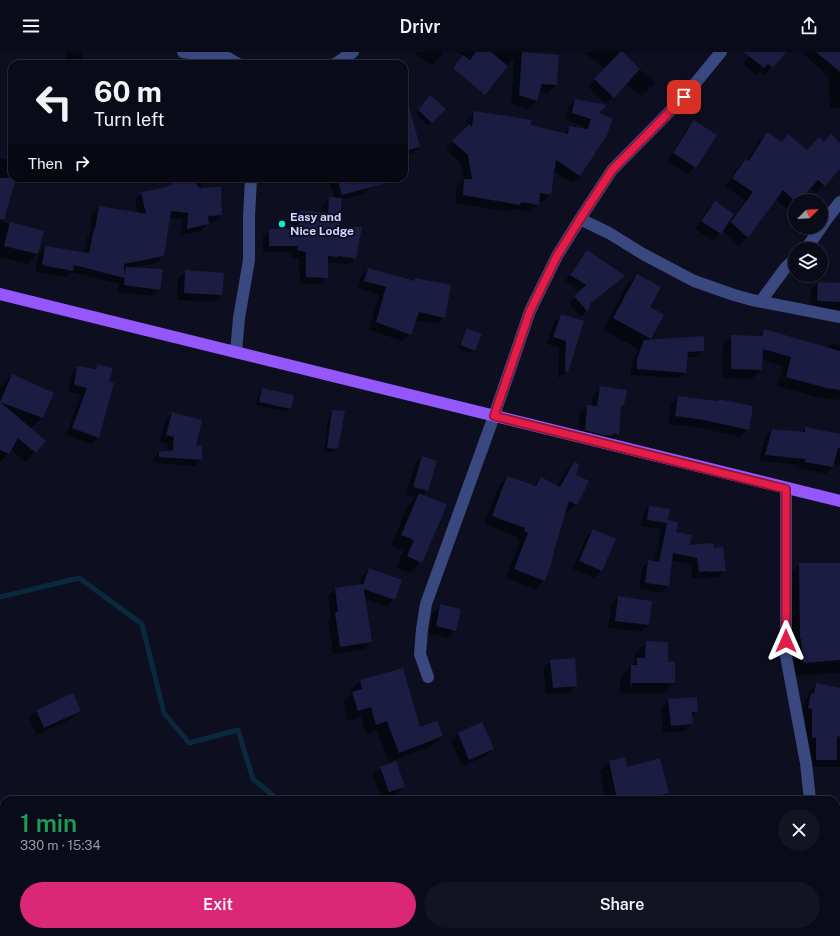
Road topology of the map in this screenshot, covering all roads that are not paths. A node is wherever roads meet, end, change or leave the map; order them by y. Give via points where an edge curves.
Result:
1 (183, 52) edge
2 (352, 52) edge
3 (722, 52) edge
4 (231, 60) edge
5 (341, 60) edge
6 (251, 182) edge
7 (840, 202) edge
8 (580, 219) junction
9 (811, 242) edge
10 (788, 265) edge
11 (0, 294) edge
12 (761, 301) junction
13 (840, 317) edge
14 (236, 352) junction
15 (494, 416) junction
16 (786, 489) junction
17 (840, 501) edge
18 (428, 678) dead end
19 (810, 796) edge

1 - 4 street
2 - 5 street
3 - 8 street via 684,97 612,170
6 - 14 street via 248,260
7 - 9 street
8 - 12 street via 694,281
8 - 15 street via 557,256 530,311
10 - 12 street
11 - 14 main road
12 - 13 street
14 - 15 main road
15 - 16 main road
15 - 18 street via 426,604 420,654
16 - 17 main road
16 - 19 street via 786,656

